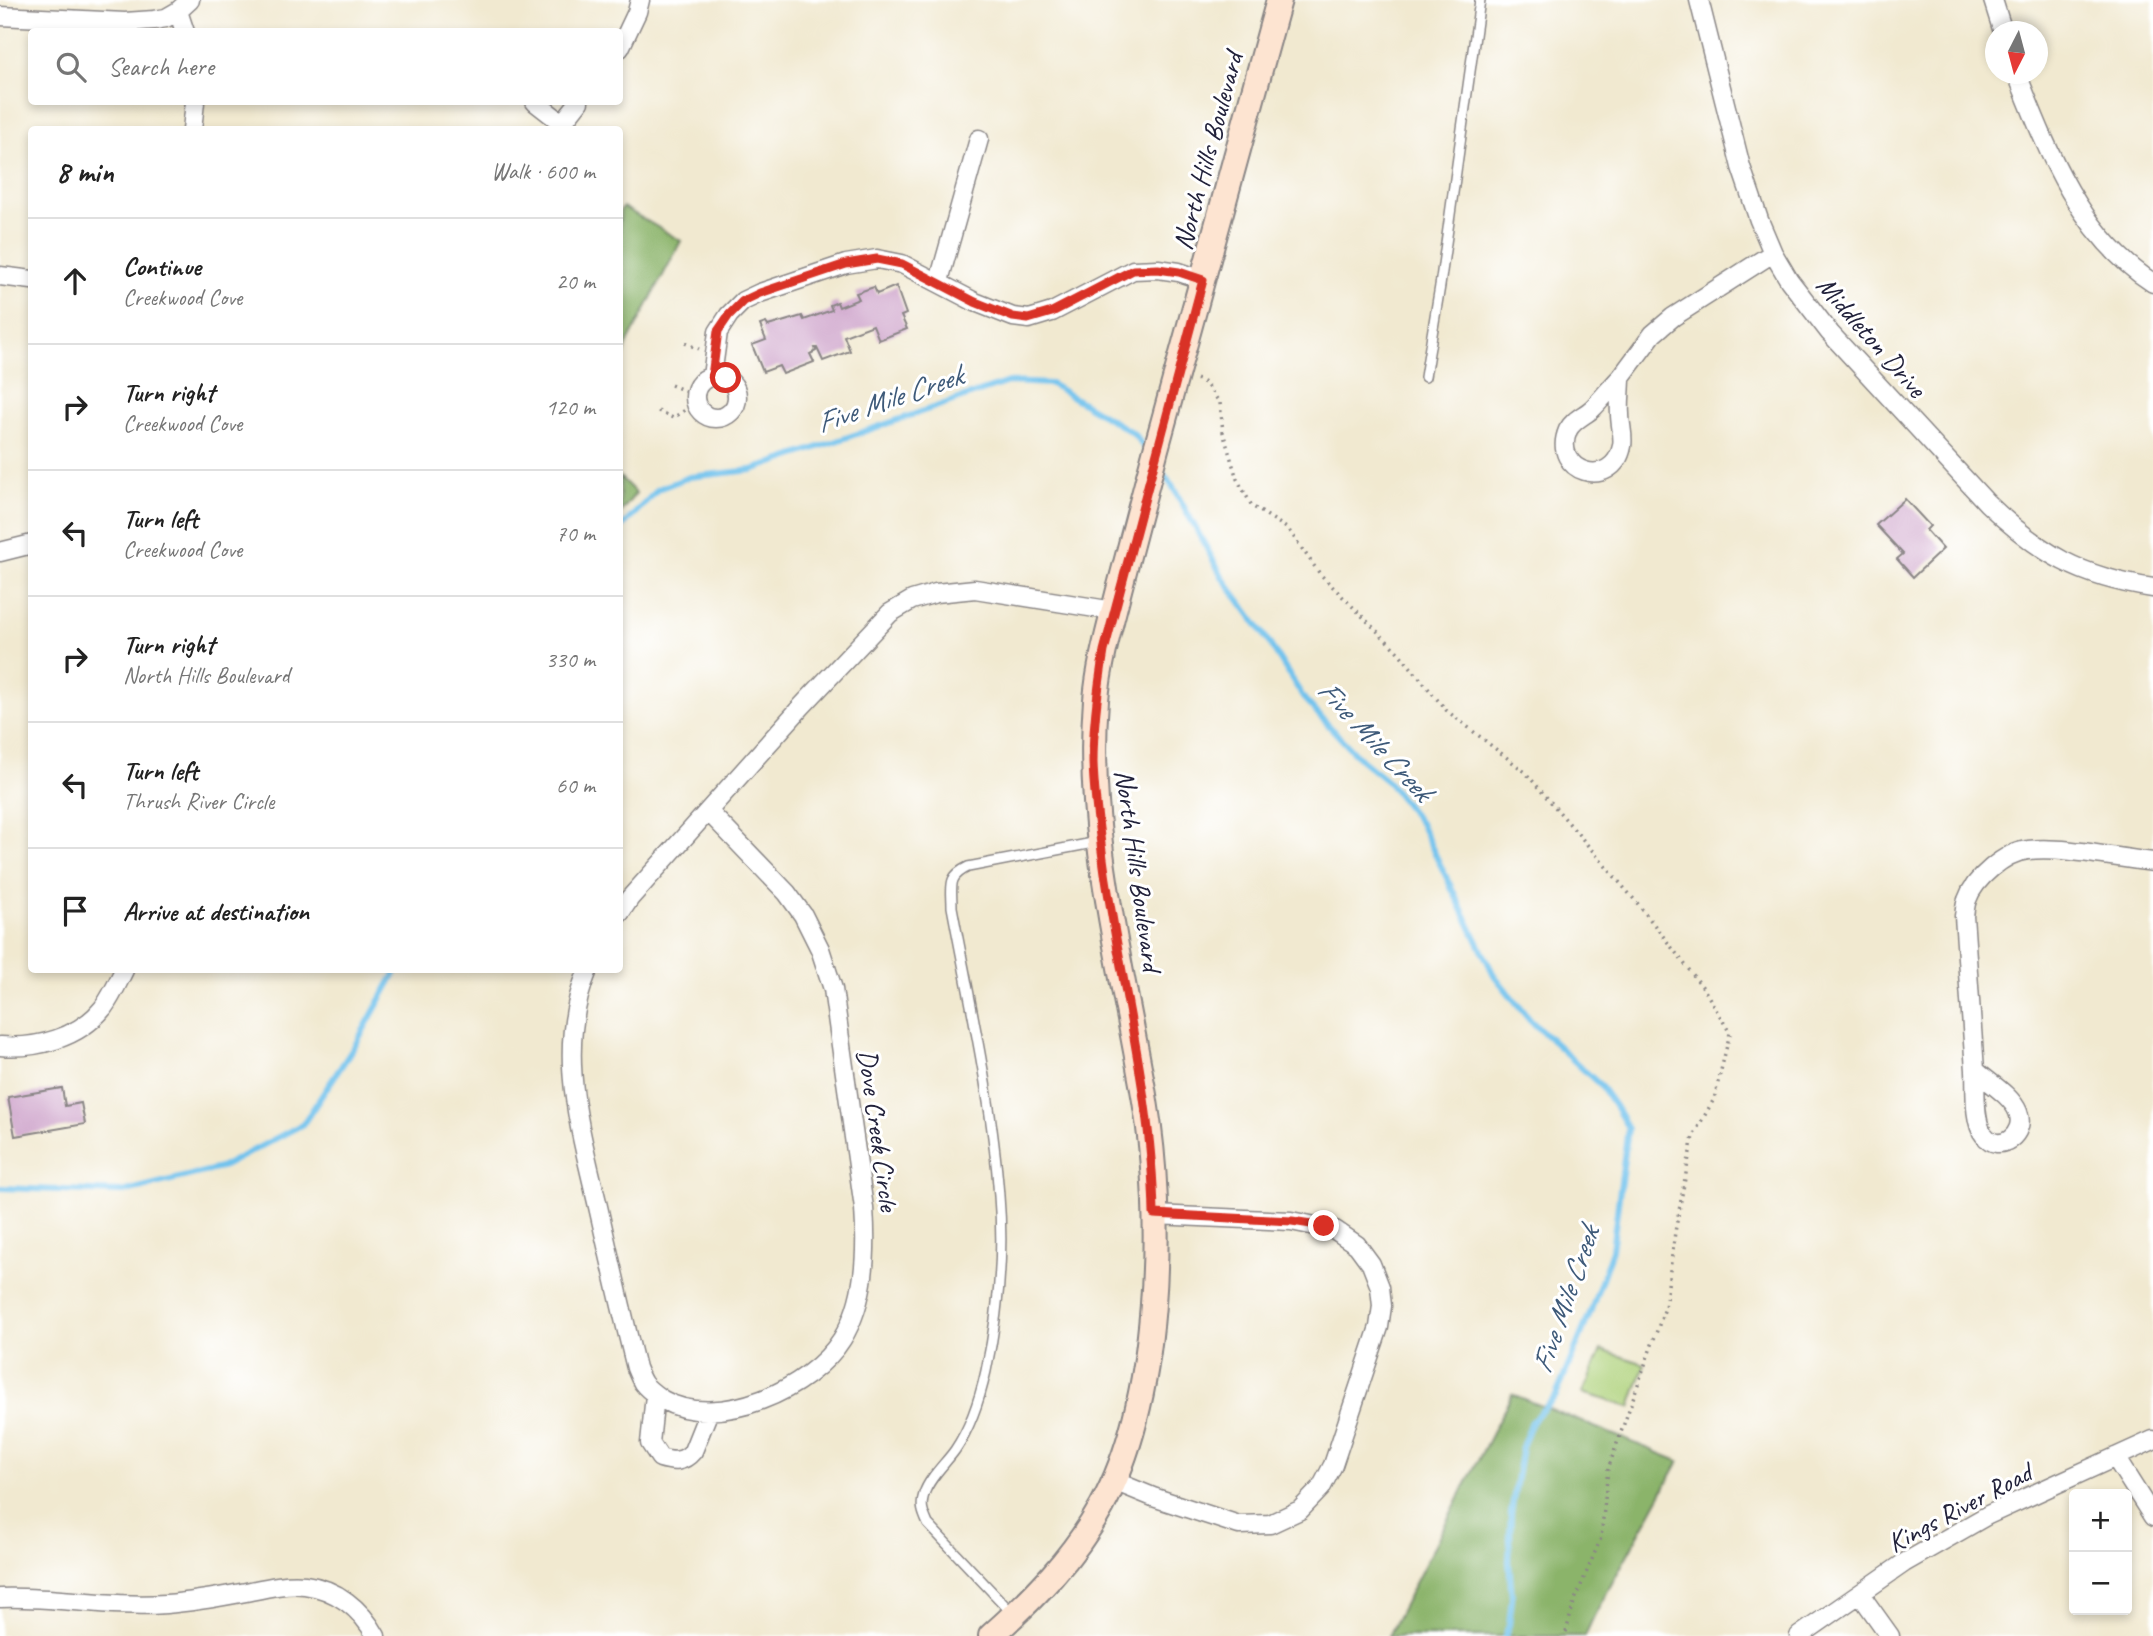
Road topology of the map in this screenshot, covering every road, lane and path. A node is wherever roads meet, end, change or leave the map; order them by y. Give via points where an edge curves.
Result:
1 (640, 0) edge
2 (1480, 0) edge
3 (1699, 0) edge
4 (1993, 0) edge
5 (1276, 1) edge
6 (184, 5) edge
7 (0, 16) edge
8 (2000, 21) edge
9 (185, 28) edge
10 (623, 42) edge
11 (2021, 84) edge
12 (195, 105) edge
13 (538, 105) edge
14 (577, 105) edge
15 (192, 126) edge
16 (560, 126) edge
17 (979, 139) dead end
18 (1773, 253) junction
19 (0, 276) edge
20 (28, 280) edge
21 (1203, 280) junction
22 (939, 282) junction
23 (2153, 283) edge
24 (1178, 371) junction
25 (712, 376) junction
26 (1425, 377) dead end
27 (1621, 377) junction
28 (671, 385) dead end
29 (696, 399) junction
30 (658, 411) dead end
31 (28, 545) edge
32 (0, 552) edge
33 (2153, 588) edge
34 (1114, 611) junction
35 (708, 811) junction
36 (1100, 841) junction
37 (2153, 862) edge
38 (623, 908) edge
39 (122, 973) edge
40 (587, 973) edge
41 (0, 1045) edge
42 (1975, 1070) dead end
43 (1154, 1214) junction
44 (655, 1395) junction
45 (709, 1411) junction
46 (2153, 1440) edge
47 (2115, 1457) junction
48 (1114, 1481) junction
49 (2153, 1517) edge
50 (1860, 1594) junction
51 (0, 1598) edge
52 (1014, 1615) junction
53 (376, 1636) edge
54 (990, 1636) edge
55 (1565, 1636) edge
56 (1798, 1636) edge
57 (1890, 1636) edge

1 - 10 street
2 - 26 lane
3 - 18 street, Middleton Drive via 1741,167
4 - 8 street
5 - 21 street, North Hills Boulevard
6 - 7 street via 166,18 125,22
6 - 9 street
11 - 23 street via 2052,160 2085,214 2126,262
12 - 15 street
13 - 16 street
14 - 16 street
17 - 22 street
18 - 27 street via 1673,317 1653,334
18 - 33 street, Middleton Drive via 1830,333 2014,529 2081,570
19 - 20 street
21 - 22 street via 1158,269 1133,270 1052,312 1028,319 998,312
21 - 24 street, North Hills Boulevard
22 - 25 street via 902,264 877,259 846,264 760,293 743,301 718,331
24 - 34 street, North Hills Boulevard
24 - 55 path via 1205,383 1220,403 1237,479 1252,506 1288,530 1320,574 1399,653 1447,710 1525,772 1638,904 1704,989 1730,1033 1714,1099 1693,1136 1665,1308 1608,1469 1601,1538
25 - 29 street via 701,383
25 - 29 street via 731,382 737,394 735,407 724,416 711,417 699,409
27 - 27 street via 1569,427 1566,452 1575,467 1585,472 1604,471 1619,455 1623,444
28 - 29 path
29 - 30 path via 673,418
31 - 32 street
34 - 35 street via 975,589 912,600 872,629
34 - 36 street, North Hills Boulevard via 1096,697 1093,762
35 - 38 street
35 - 45 street, Dove Creek Circle via 787,893 820,949 833,989 866,1243 853,1314 844,1335 820,1365 773,1395
36 - 43 street, North Hills Boulevard via 1146,1104
36 - 52 lane via 968,867 957,872 951,884 994,1143 1000,1262 988,1361 977,1404 956,1448 927,1488 922,1506 928,1524
37 - 42 street via 2027,850 2010,854 1983,875 1967,899 1964,916
39 - 41 street via 103,1008 84,1026 38,1045
40 - 44 street via 572,1030 572,1086 636,1368
43 - 48 street, North Hills Boulevard via 1156,1257 1146,1359 1127,1448
43 - 48 street via 1292,1221 1335,1230 1357,1245 1371,1264 1380,1287 1379,1327 1332,1465 1321,1488 1300,1510 1270,1524 1238,1525
44 - 45 street, Dove Creek Circle via 676,1407
44 - 45 street via 650,1443 660,1458 672,1461 689,1455
46 - 47 street, Kings River Road
47 - 49 street
47 - 50 street, Kings River Road via 1988,1515
48 - 52 street, North Hills Boulevard via 1069,1556
50 - 56 street, Kings River Road
50 - 57 street
51 - 53 street via 136,1606 304,1585 333,1593 352,1605
52 - 54 street, North Hills Boulevard

